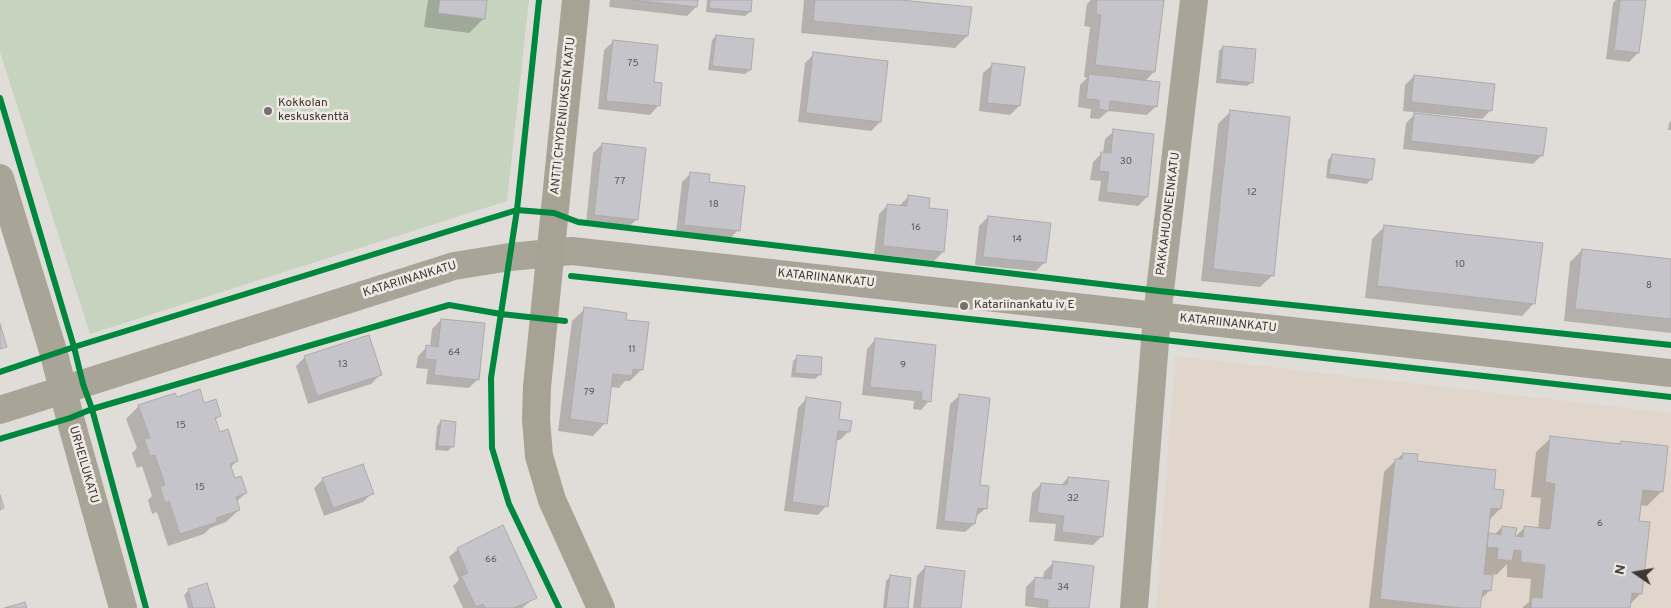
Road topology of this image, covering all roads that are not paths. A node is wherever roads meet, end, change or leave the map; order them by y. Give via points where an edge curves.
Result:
1 (576, 0) edge
2 (1194, 0) edge
3 (0, 178) edge
4 (550, 253) junction
5 (1156, 316) junction
6 (1671, 373) edge
7 (63, 390) junction
8 (0, 410) edge
9 (123, 608) edge
10 (601, 608) edge
11 (1134, 608) edge

1 - 4 main road, ANTTI CHYDENIUKSEN KATU
2 - 5 street, PAKKAHUONEENKATU
3 - 7 street, URHEILUKATU
4 - 5 street, KATARIINANKATU via 572,251
4 - 7 street, KATARIINANKATU via 454,266
4 - 10 main road, ANTTI CHYDENIUKSEN KATU via 537,387 539,456 552,500
5 - 6 street, KATARIINANKATU
5 - 11 street, PAKKAHUONEENKATU
7 - 8 street, KATARIINANKATU
7 - 9 street, URHEILUKATU

